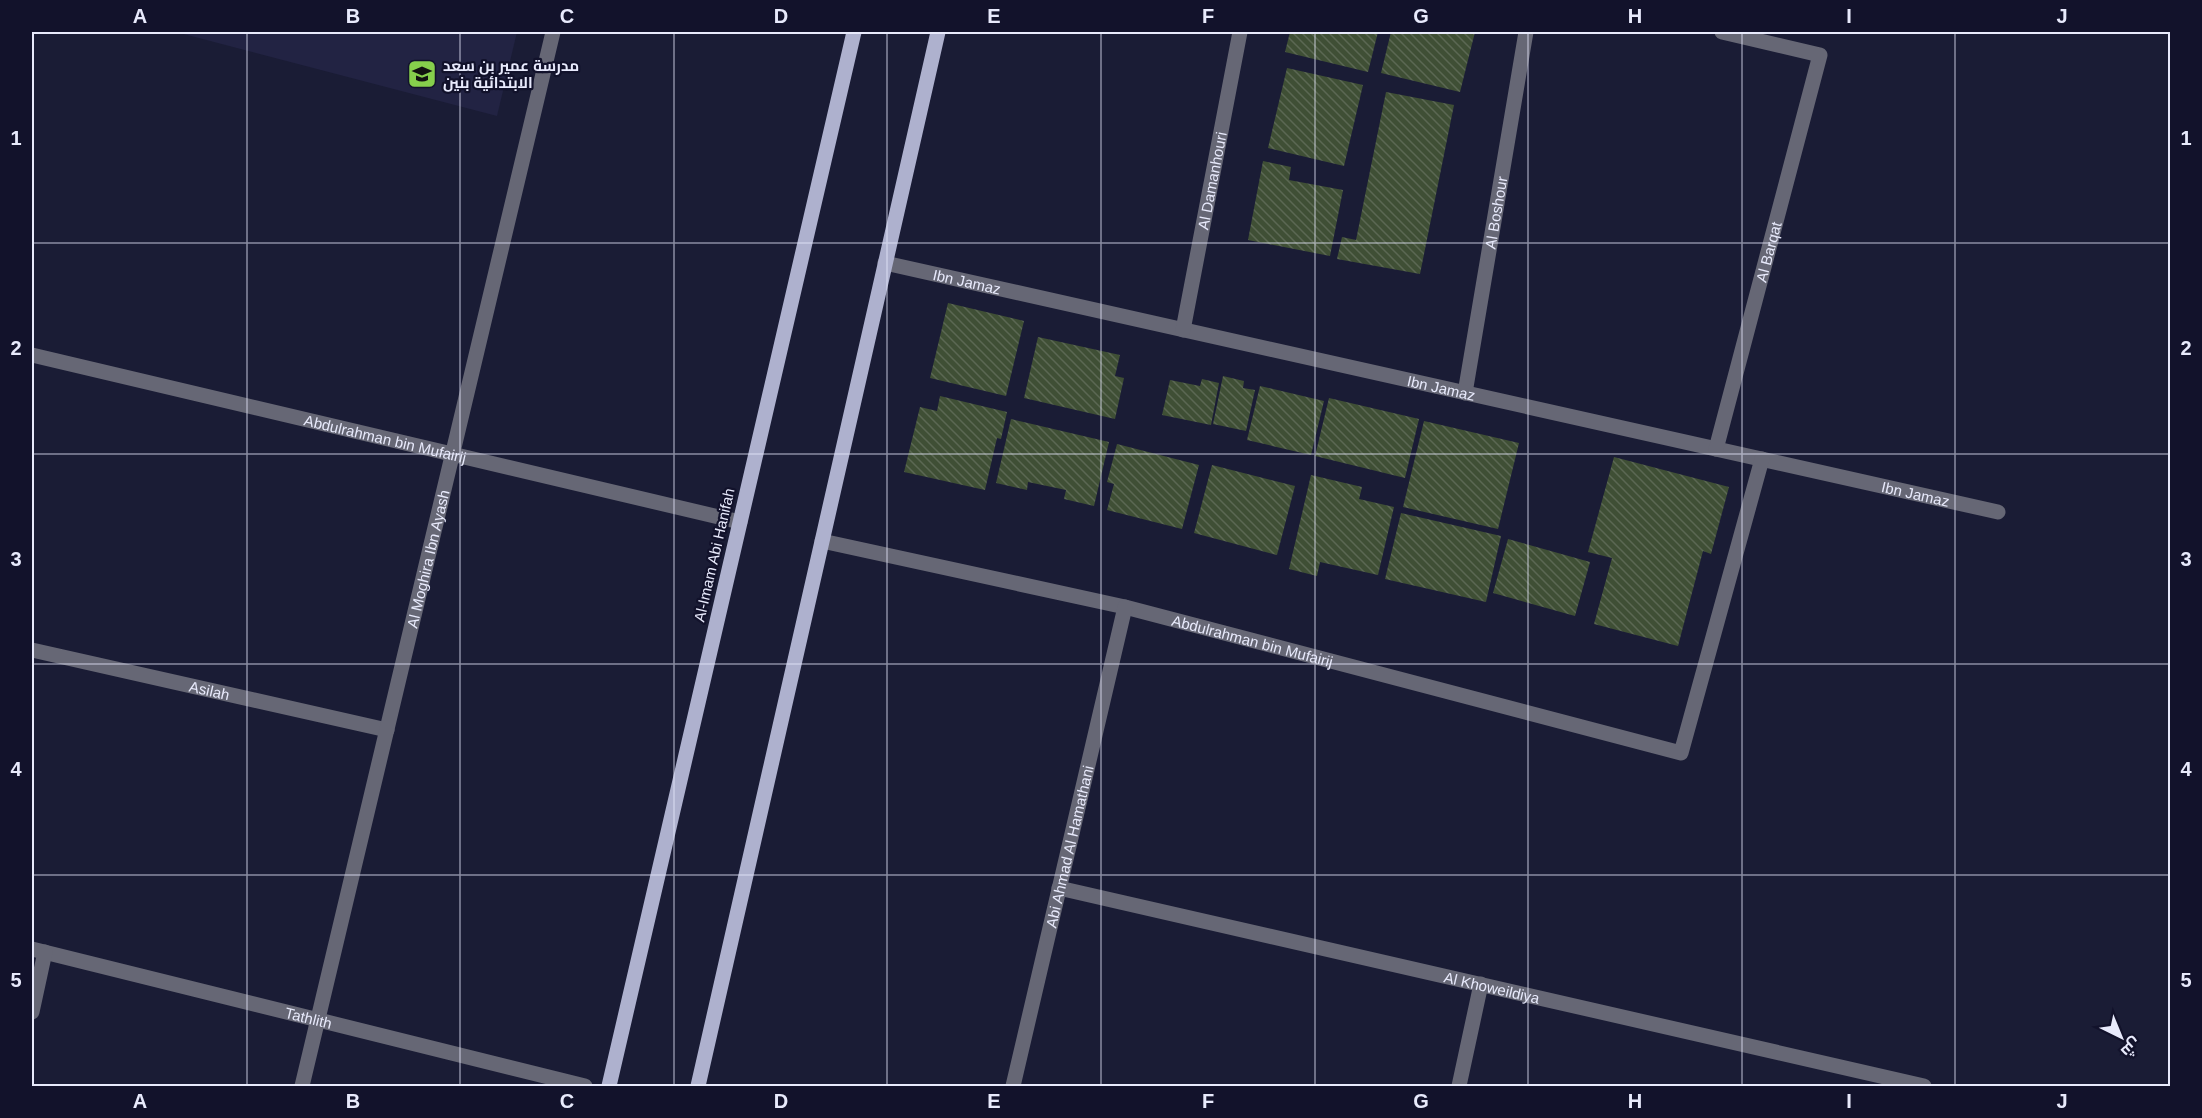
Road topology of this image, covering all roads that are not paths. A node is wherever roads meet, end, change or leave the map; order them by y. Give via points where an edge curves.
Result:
1 (553, 32) edge
2 (854, 32) edge
3 (938, 32) edge
4 (1240, 32) edge
5 (1526, 32) edge
6 (1722, 32) edge
7 (885, 263) junction
8 (1183, 330) junction
9 (32, 355) edge
10 (1465, 393) junction
11 (1716, 449) junction
12 (451, 454) junction
13 (1762, 459) junction
14 (1998, 512) dead end
15 (740, 522) junction
16 (822, 541) junction
17 (1125, 607) junction
18 (32, 650) edge
19 (387, 730) junction
20 (1059, 888) junction
21 (38, 950) edge
22 (1481, 984) junction
23 (32, 1012) edge
24 (319, 1020) junction
25 (302, 1086) edge
26 (585, 1086) edge
27 (609, 1086) edge
28 (698, 1086) edge
29 (1013, 1086) edge
30 (1459, 1086) edge
31 (1924, 1086) edge

1 - 12 street, Al Moghira Ibn Ayash
2 - 15 main road, Al-Imam Abi Hanifah
3 - 7 main road
4 - 8 street, Al Damanhouri
5 - 10 street, Al Boshour
6 - 11 street, Al Barqat via 1820,55
7 - 8 street, Ibn Jamaz
7 - 16 main road
8 - 10 street, Ibn Jamaz
9 - 12 street, Abdulrahman bin Mufairij
10 - 11 street, Ibn Jamaz
11 - 13 street, Ibn Jamaz
12 - 15 street, Abdulrahman bin Mufairij
12 - 19 street, Al Moghira Ibn Ayash
13 - 14 street, Ibn Jamaz
13 - 17 street, Abdulrahman bin Mufairij via 1681,753
15 - 27 main road, Al-Imam Abi Hanifah
16 - 17 street, Abdulrahman bin Mufairij
16 - 28 main road
17 - 20 street, Abi Ahmad Al Hamathani
18 - 19 street, Asilah
19 - 24 street, Al Moghira Ibn Ayash
20 - 22 street, Al Khoweildiya
20 - 29 street, Abi Ahmad Al Hamathani
21 - 23 street
21 - 24 street, Tathlith
22 - 30 street
22 - 31 street, Al Khoweildiya
24 - 25 street, Al Moghira Ibn Ayash
24 - 26 street, Tathlith

